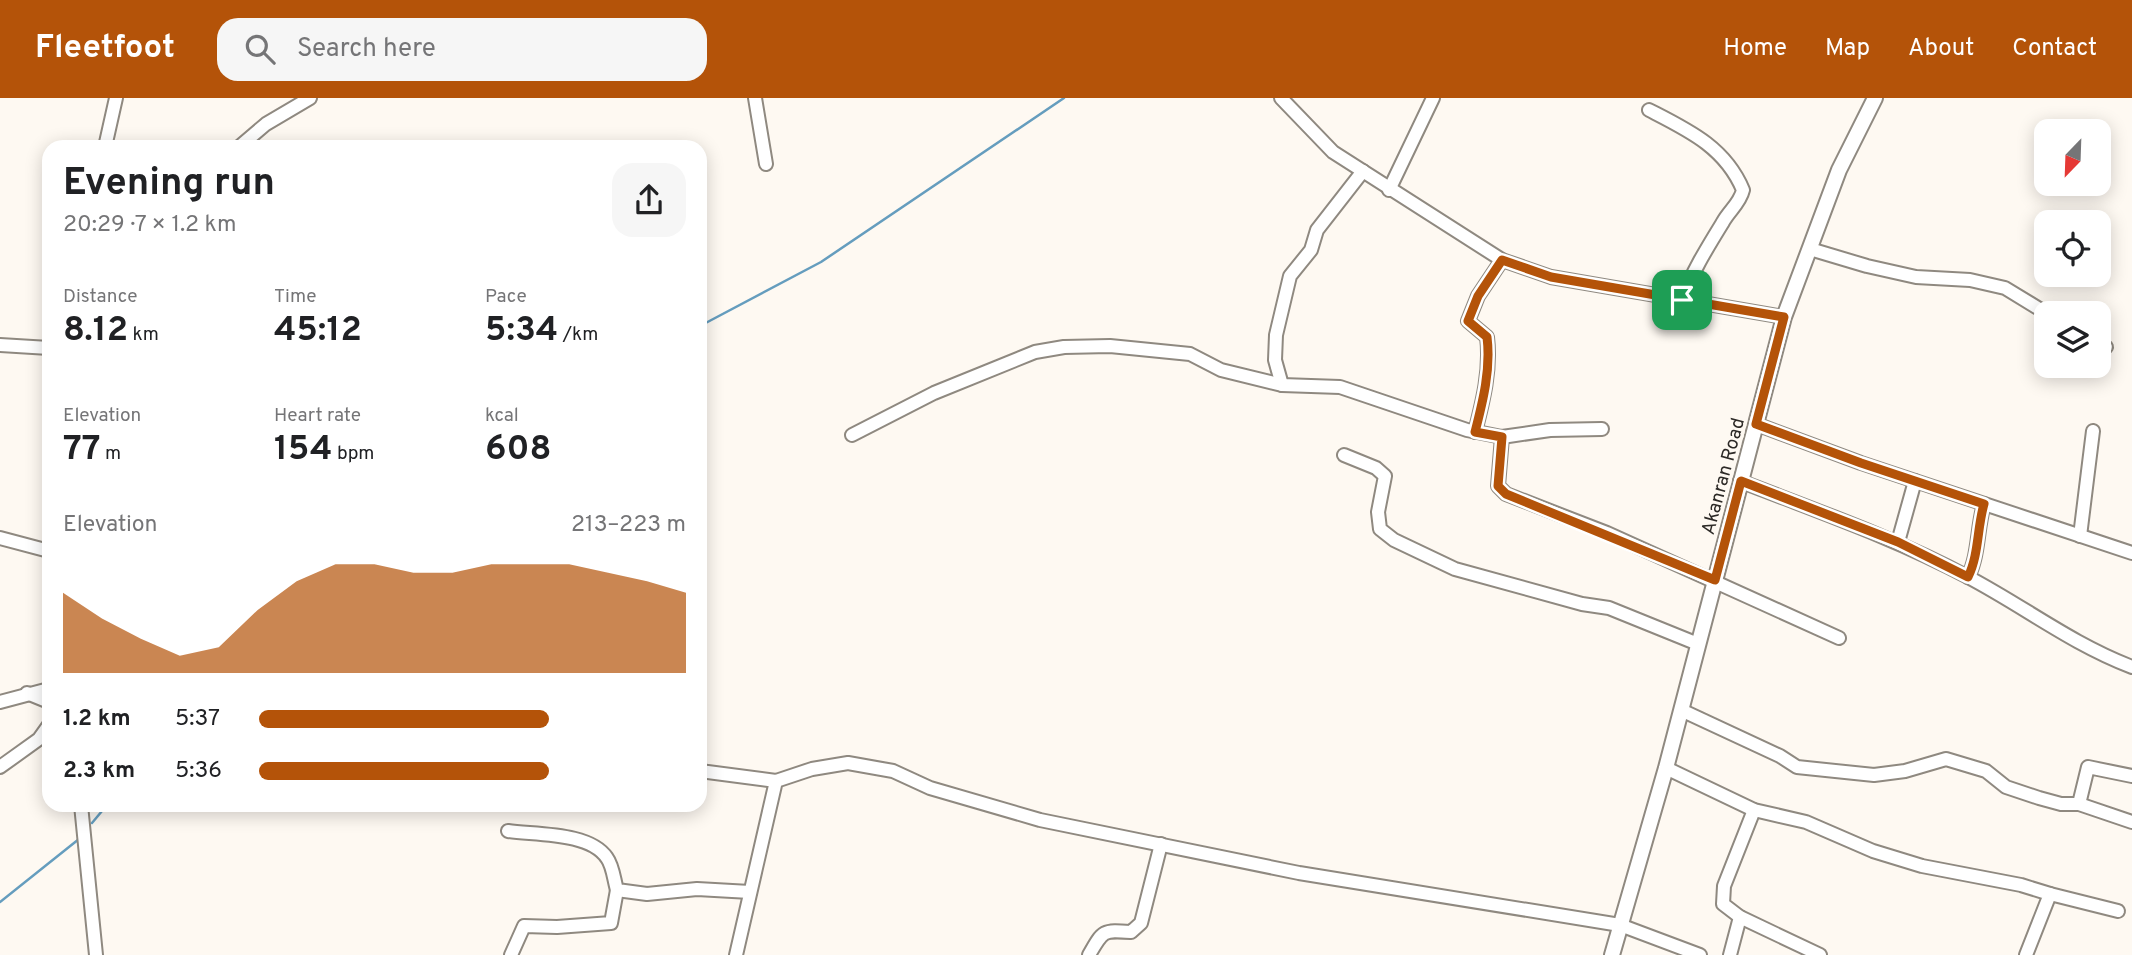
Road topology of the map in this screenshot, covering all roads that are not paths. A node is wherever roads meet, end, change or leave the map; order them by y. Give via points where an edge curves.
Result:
1 (116, 98) edge
2 (310, 98) edge
3 (755, 98) edge
4 (1281, 98) edge
5 (1433, 98) edge
6 (1875, 98) edge
7 (1649, 110) dead end
8 (107, 140) edge
9 (247, 140) edge
10 (766, 164) dead end
11 (1363, 171) junction
12 (1389, 190) junction
13 (1810, 249) junction
14 (1502, 260) junction
15 (1682, 300) junction
16 (2034, 306) edge
17 (1784, 317) junction
18 (0, 345) edge
19 (42, 348) edge
20 (1282, 385) junction
21 (1756, 424) junction
22 (1602, 429) dead end
23 (1475, 432) junction
24 (2093, 432) dead end
25 (852, 435) dead end
26 (1502, 437) junction
27 (1344, 455) dead end
28 (1741, 481) junction
29 (1915, 481) junction
30 (1984, 504) junction
31 (2080, 537) junction
32 (0, 538) edge
33 (1898, 542) junction
34 (42, 549) edge
35 (2132, 553) edge
36 (1968, 577) junction
37 (1715, 580) junction
38 (1839, 638) dead end
39 (1698, 645) junction
40 (2132, 667) edge
41 (42, 691) edge
42 (27, 694) junction
43 (42, 699) edge
44 (0, 702) edge
45 (1681, 710) junction
46 (42, 735) edge
47 (0, 767) edge
48 (1666, 768) junction
49 (707, 772) edge
50 (2132, 776) edge
51 (776, 780) junction
52 (2079, 804) junction
53 (1754, 810) junction
54 (81, 812) edge
55 (2132, 822) edge
56 (508, 831) dead end
57 (1161, 844) junction
58 (617, 890) junction
59 (750, 892) junction
60 (2050, 894) junction
61 (2118, 911) dead end
62 (1740, 917) junction
63 (1620, 925) junction
64 (96, 955) edge
65 (511, 955) edge
66 (736, 955) edge
67 (1088, 955) edge
68 (1612, 955) edge
69 (1700, 955) edge
70 (1730, 955) edge
71 (1820, 955) edge
72 (2026, 955) edge

1 - 8 street
2 - 9 street
3 - 10 street
4 - 11 street via 1333,152
5 - 12 street
6 - 13 main road, Akanran Road via 1839,170
7 - 15 street via 1711,144 1733,169 1743,190 1692,274
11 - 12 street
11 - 20 street via 1317,230 1311,250 1290,276 1276,335 1275,359
12 - 14 street
13 - 16 street via 1916,277 1970,280 2005,288
13 - 17 main road, Akanran Road
14 - 15 street via 1551,277
14 - 23 street via 1468,321 1487,337 1488,348 1485,393
15 - 17 street
17 - 21 main road, Akanran Road
18 - 19 street
20 - 23 street via 1340,387
20 - 25 street via 1221,370 1190,354 1110,346 1064,347 1035,352 934,393
21 - 28 main road, Akanran Road
21 - 29 street
22 - 26 street
23 - 26 street
24 - 31 street
26 - 37 street via 1498,486 1506,494
27 - 39 street via 1385,476 1378,512 1380,529 1394,540 1455,569 1609,608
28 - 33 street
28 - 37 main road, Akanran Road
29 - 30 street
29 - 33 street
30 - 31 street
30 - 36 street
31 - 35 street
32 - 34 street
33 - 36 street
36 - 40 street via 2056,632
37 - 38 street
37 - 39 main road, Akanran Road
39 - 45 main road, Akanran Road
41 - 42 street
42 - 43 street
42 - 44 street
45 - 48 main road, Akanran Road
45 - 52 street via 1797,767 1874,775 1946,759 1986,771 2006,787 2061,804
46 - 47 street
48 - 53 street
48 - 63 main road, Akanran Road
49 - 51 street
50 - 52 street via 2088,767
51 - 57 street via 848,763 893,771 930,788 1040,820
51 - 59 street
52 - 55 street
53 - 60 street via 1806,822 1922,866
53 - 62 street via 1722,894 1723,904
54 - 64 street
56 - 58 street via 576,840 602,851
57 - 63 street via 1299,873
57 - 67 street via 1141,923 1131,932 1114,929 1101,934
58 - 59 street via 647,894
58 - 65 street via 611,923 524,926
59 - 66 street
60 - 61 street
60 - 72 street
62 - 70 street
62 - 71 street
63 - 68 main road, Akanran Road
63 - 69 street

